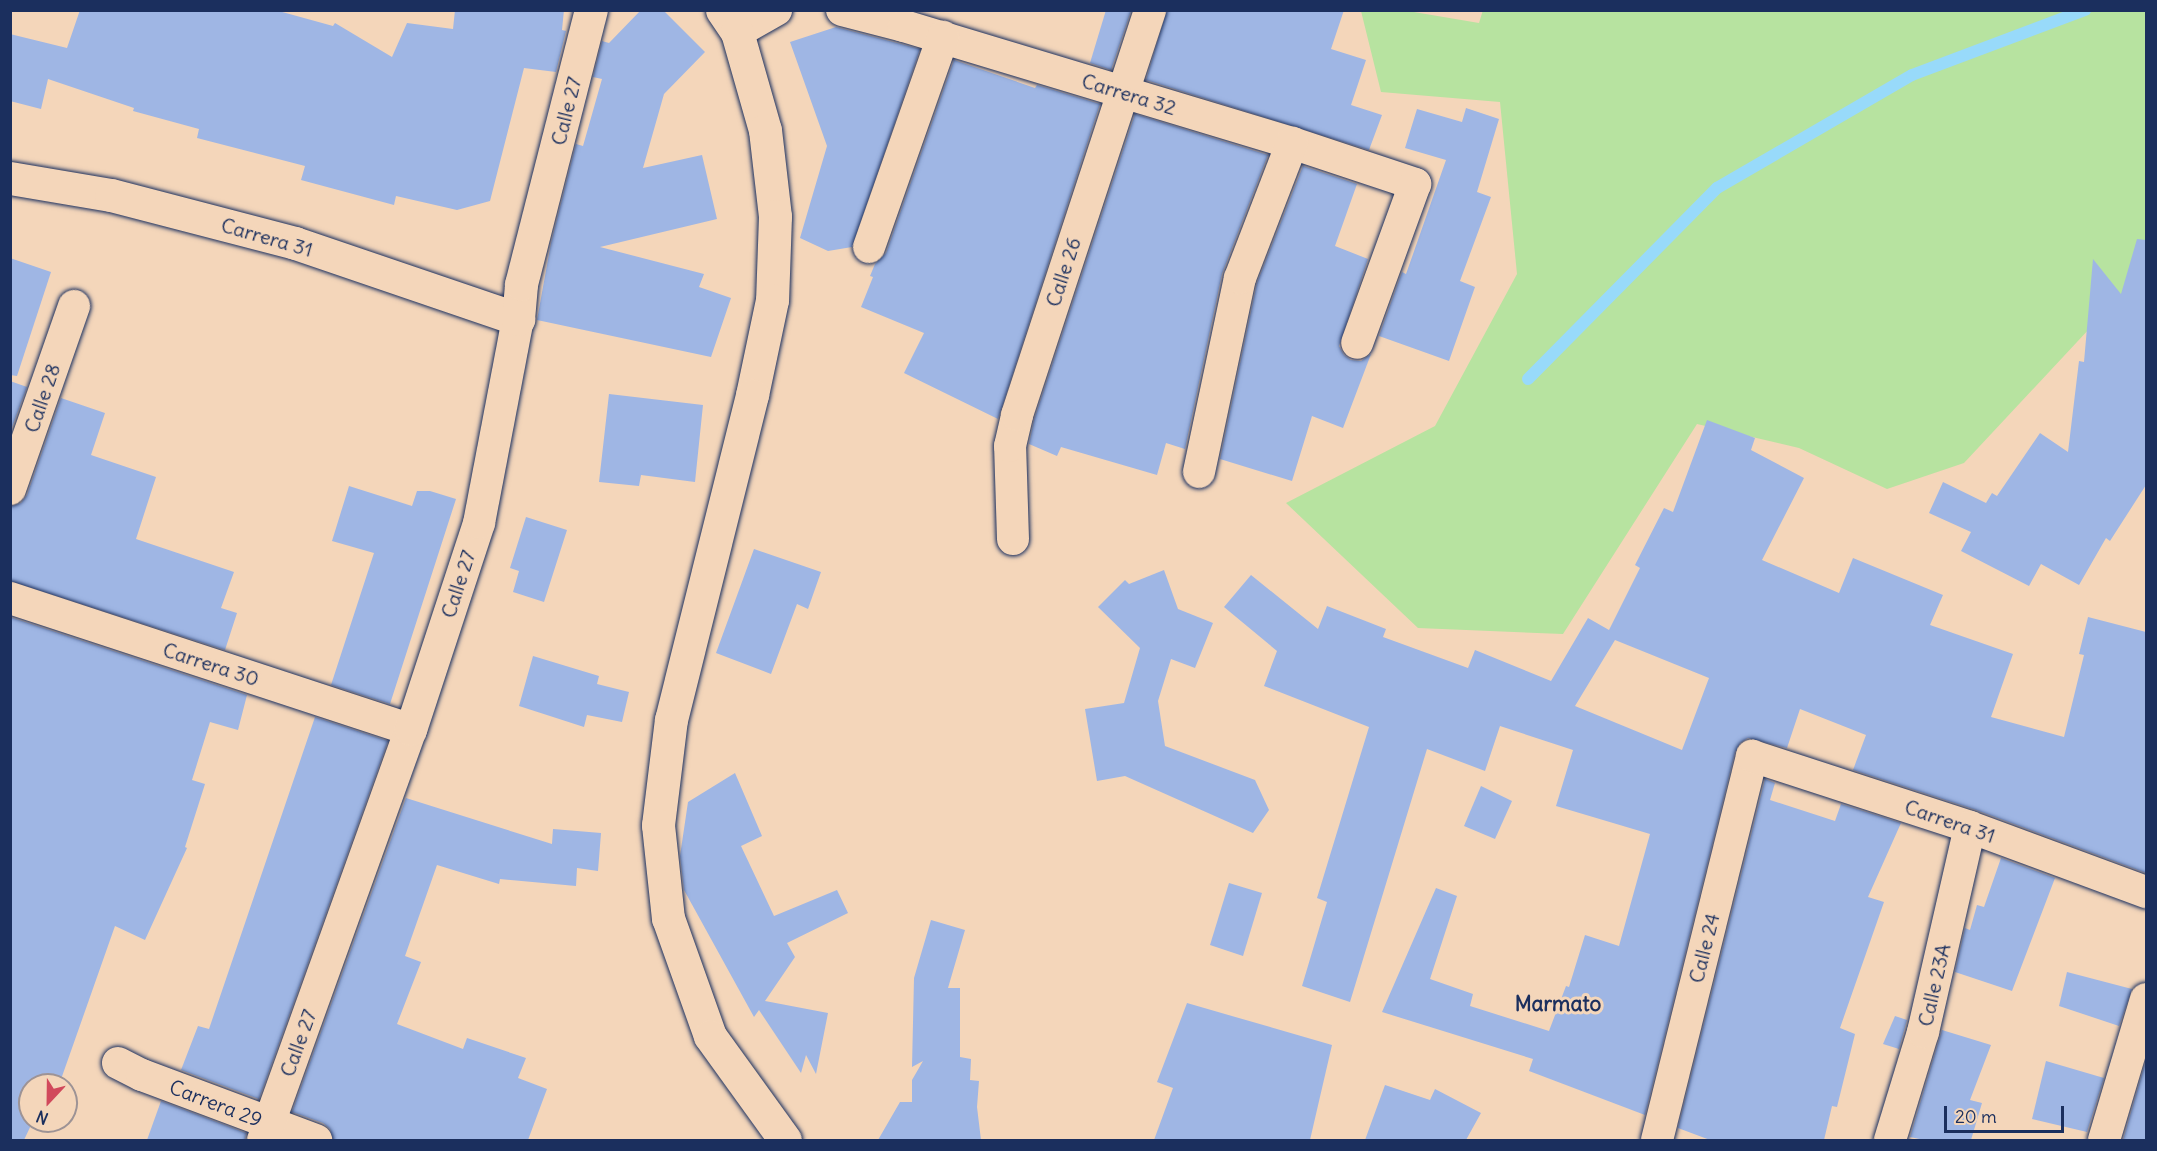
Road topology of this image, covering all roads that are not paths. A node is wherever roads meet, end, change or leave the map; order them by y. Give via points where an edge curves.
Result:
1 (591, 10) edge
2 (776, 10) edge
3 (842, 10) edge
4 (1150, 10) edge
5 (911, 18) edge
6 (730, 21) edge
7 (943, 37) junction
8 (1121, 92) junction
9 (1292, 143) junction
10 (10, 178) edge
11 (869, 247) dead end
12 (74, 306) dead end
13 (518, 320) junction
14 (1357, 343) dead end
15 (1199, 472) dead end
16 (10, 489) edge
17 (1013, 539) dead end
18 (10, 598) edge
19 (411, 730) junction
20 (1752, 756) joint
21 (1970, 827) junction
22 (2146, 892) edge
23 (2146, 999) edge
24 (118, 1063) dead end
25 (267, 1132) edge
26 (316, 1140) edge
27 (785, 1140) edge
28 (1657, 1140) edge
29 (1890, 1140) edge
30 (2104, 1140) edge

1 - 13 main road, Calle 27 via 521,284
2 - 6 street
3 - 5 street, Carrera 32
4 - 8 street, Calle 26
5 - 7 street, Carrera 32
6 - 27 main road via 765,130 775,216 772,300 671,719 658,825 668,918 710,1036
7 - 8 street, Carrera 32
7 - 11 street
8 - 9 street, Carrera 32
8 - 17 street, Calle 26 via 1017,415 1010,446
9 - 14 street, Carrera 32 via 1415,184
9 - 15 street via 1240,278
10 - 13 main road, Carrera 31 via 111,195 295,243
12 - 16 street, Calle 28
13 - 19 street, Calle 27 via 478,523
18 - 19 street, Carrera 30
19 - 25 street, Calle 27
20 - 21 street, Carrera 31
20 - 28 street, Calle 24
21 - 22 street, Carrera 31
21 - 29 street, Calle 23A via 1923,1032
23 - 30 street
24 - 25 street, Carrera 29
25 - 26 street, Carrera 29

